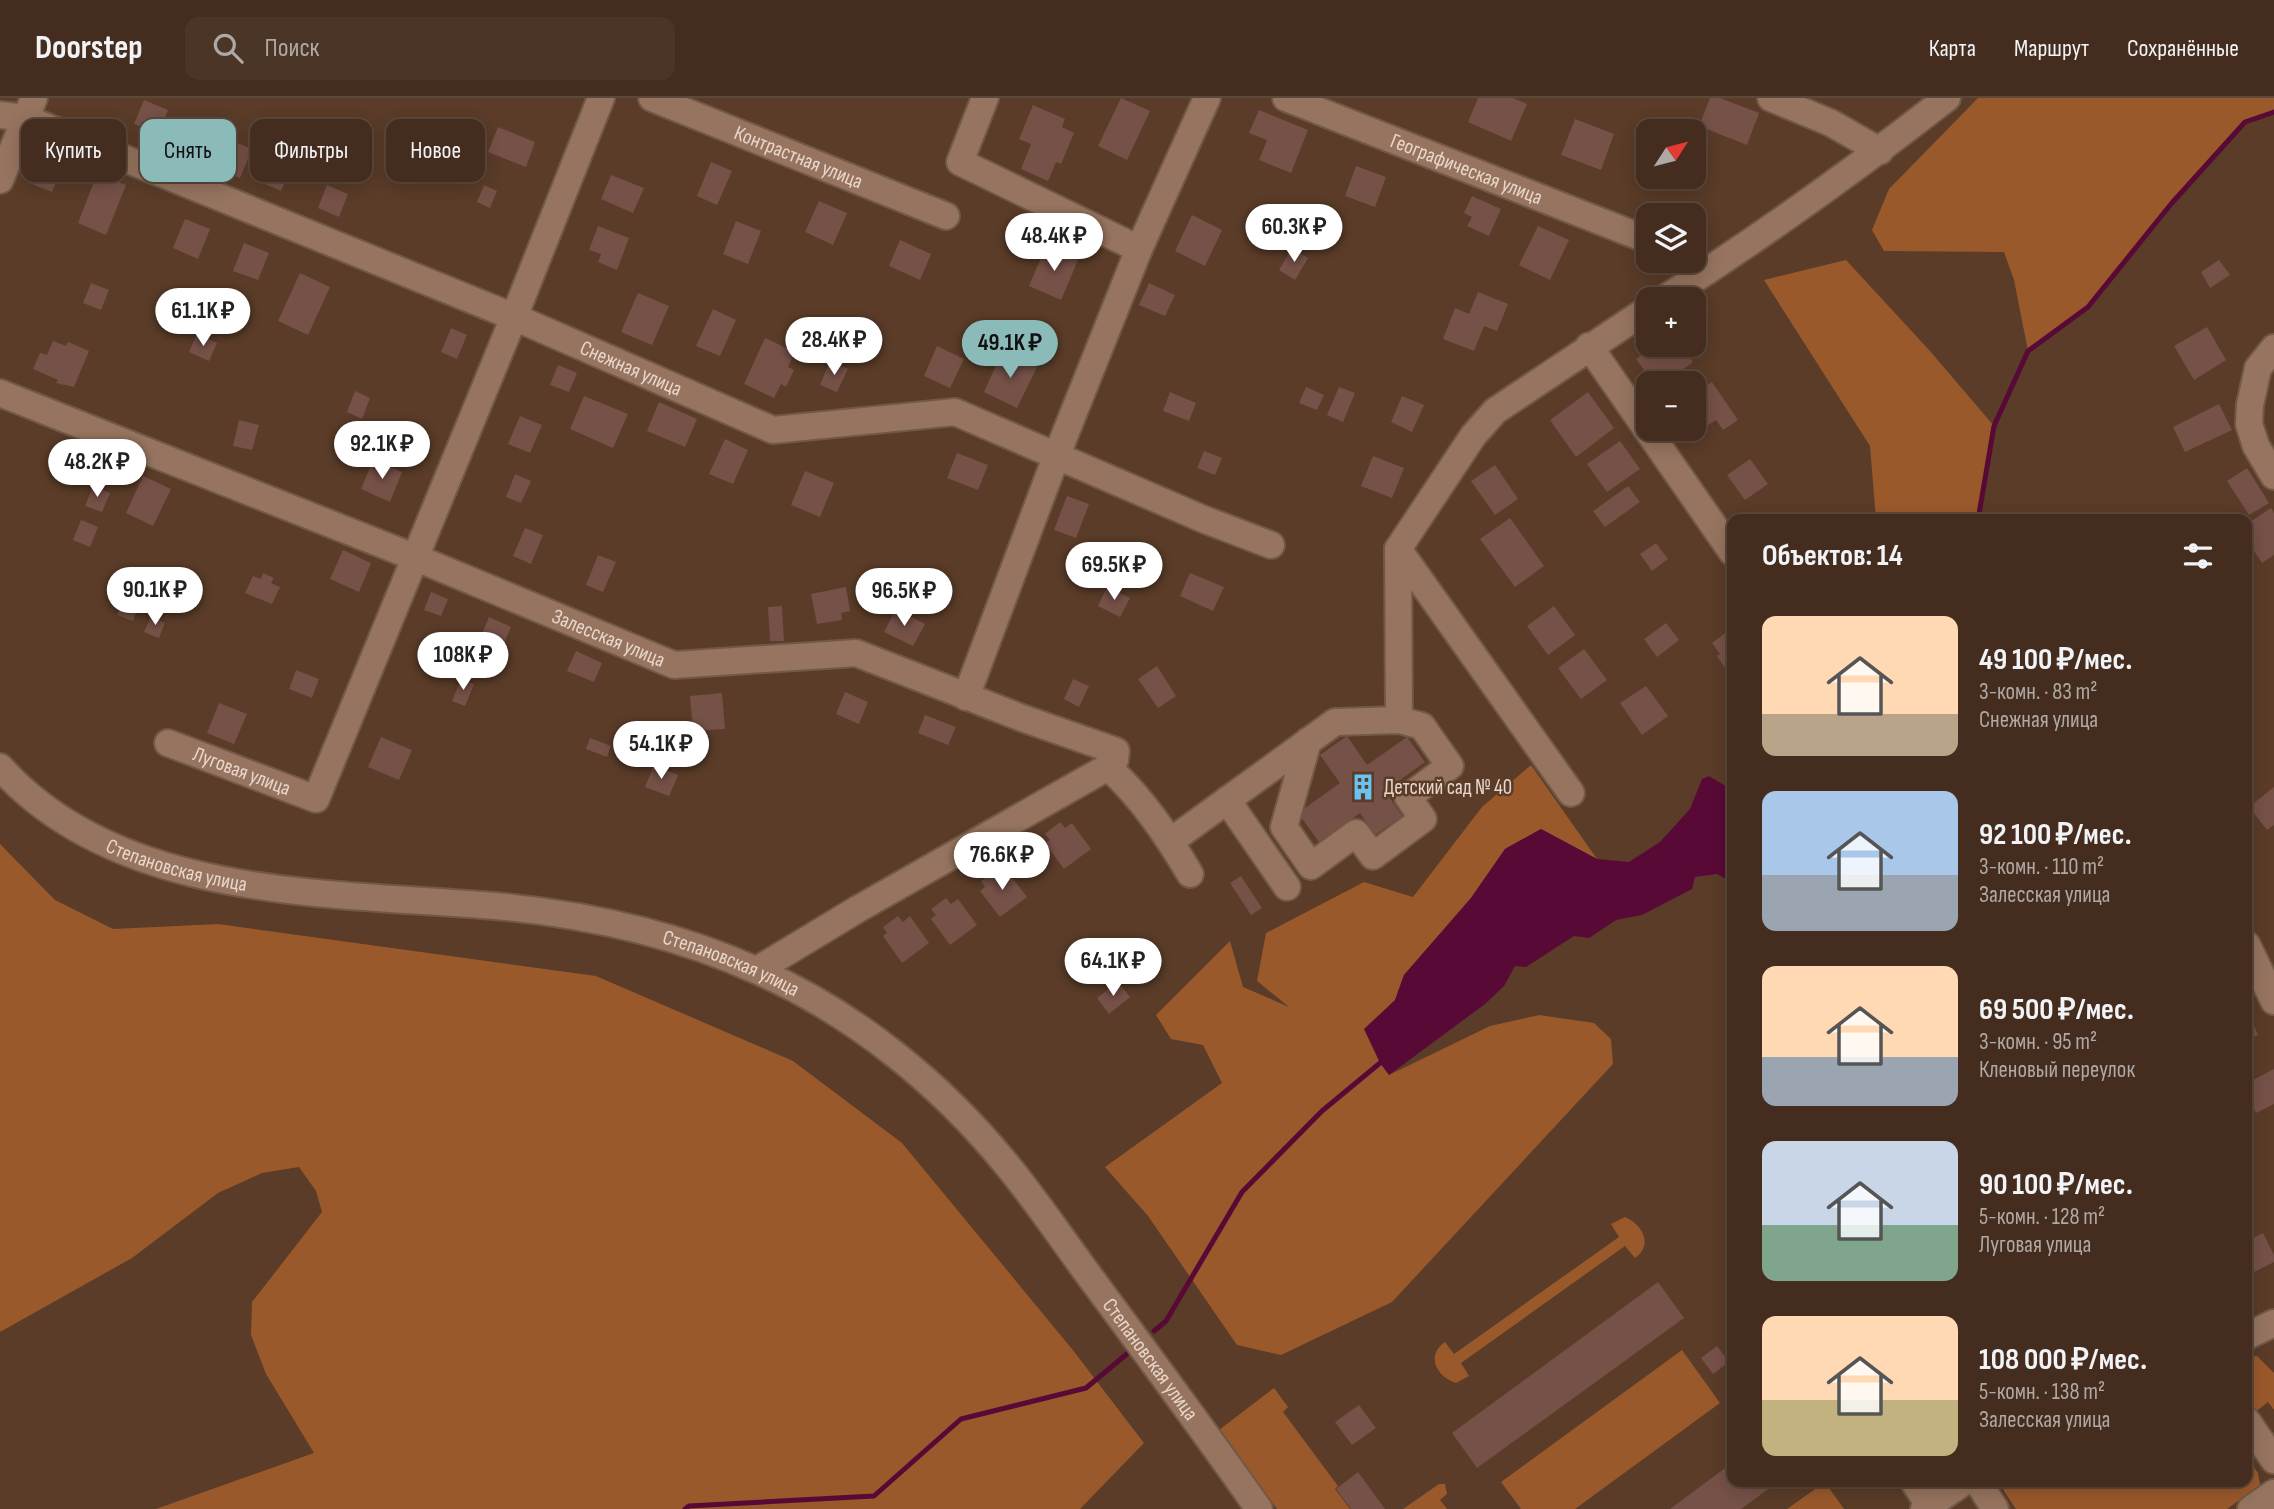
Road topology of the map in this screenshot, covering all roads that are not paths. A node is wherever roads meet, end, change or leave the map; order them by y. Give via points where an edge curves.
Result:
1 (601, 98) edge
2 (652, 98) edge
3 (985, 98) edge
4 (1207, 98) edge
5 (1286, 98) edge
6 (1771, 98) edge
7 (1947, 98) edge
8 (20, 110) edge
9 (1880, 151) junction
10 (0, 180) edge
11 (946, 216) dead end
12 (1636, 235) edge
13 (1139, 249) junction
14 (1706, 262) edge
15 (1692, 273) edge
16 (1677, 287) edge
17 (514, 317) junction
18 (1636, 317) edge
19 (1589, 346) junction
20 (2266, 358) edge
21 (0, 393) edge
22 (1056, 457) junction
23 (2274, 476) edge
24 (1271, 545) dead end
25 (1727, 545) edge
26 (414, 557) junction
27 (1398, 561) junction
28 (966, 696) junction
29 (1399, 720) junction
30 (1308, 741) junction
31 (168, 743) dead end
32 (1112, 759) junction
33 (0, 767) edge
34 (1571, 793) dead end
35 (1227, 800) junction
36 (1171, 841) junction
37 (1190, 874) dead end
38 (1287, 887) dead end
39 (2252, 955) edge
40 (757, 970) junction
41 (2274, 1001) edge
42 (2274, 1323) edge
43 (2252, 1334) edge
44 (2252, 1428) edge
45 (2274, 1460) edge
46 (1917, 1487) edge
47 (1957, 1487) edge
48 (1981, 1487) edge
49 (2274, 1493) edge
50 (1927, 1507) edge
51 (1259, 1509) edge
52 (1995, 1509) edge
53 (2251, 1509) edge

1 - 17 street
2 - 11 street, Контрастная улица
3 - 13 street via 960,162
4 - 13 street
5 - 12 street, Географическая улица
6 - 9 street via 1831,123
7 - 9 street
8 - 10 street
8 - 17 street, Снежная улица
9 - 14 street
13 - 22 street
15 - 16 street
17 - 22 street, Снежная улица via 773,430 955,412
17 - 26 street
18 - 19 street
19 - 25 street
19 - 27 street via 1495,411 1473,436
20 - 23 street via 2250,405 2249,424
21 - 26 street, Залесская улица
22 - 24 street, Снежная улица
22 - 28 street
26 - 28 street, Залесская улица via 674,665 856,653
26 - 31 street, Луговая улица via 316,799
27 - 29 street
27 - 34 street
28 - 32 street, Залесская улица
29 - 30 street via 1335,722
29 - 30 street via 1422,726 1450,766 1408,797 1423,819 1373,856 1356,833 1311,866 1284,827
30 - 35 street
32 - 36 street
32 - 40 street
33 - 40 street, Степановская улица via 37,802 78,828 169,866 295,892 497,906 625,925
35 - 36 street
35 - 38 street
36 - 37 street
39 - 41 street
40 - 51 street, Степановская улица via 851,1021 960,1113 1045,1214
42 - 43 street
44 - 45 street
46 - 50 street
47 - 50 street
48 - 52 street
49 - 53 street

